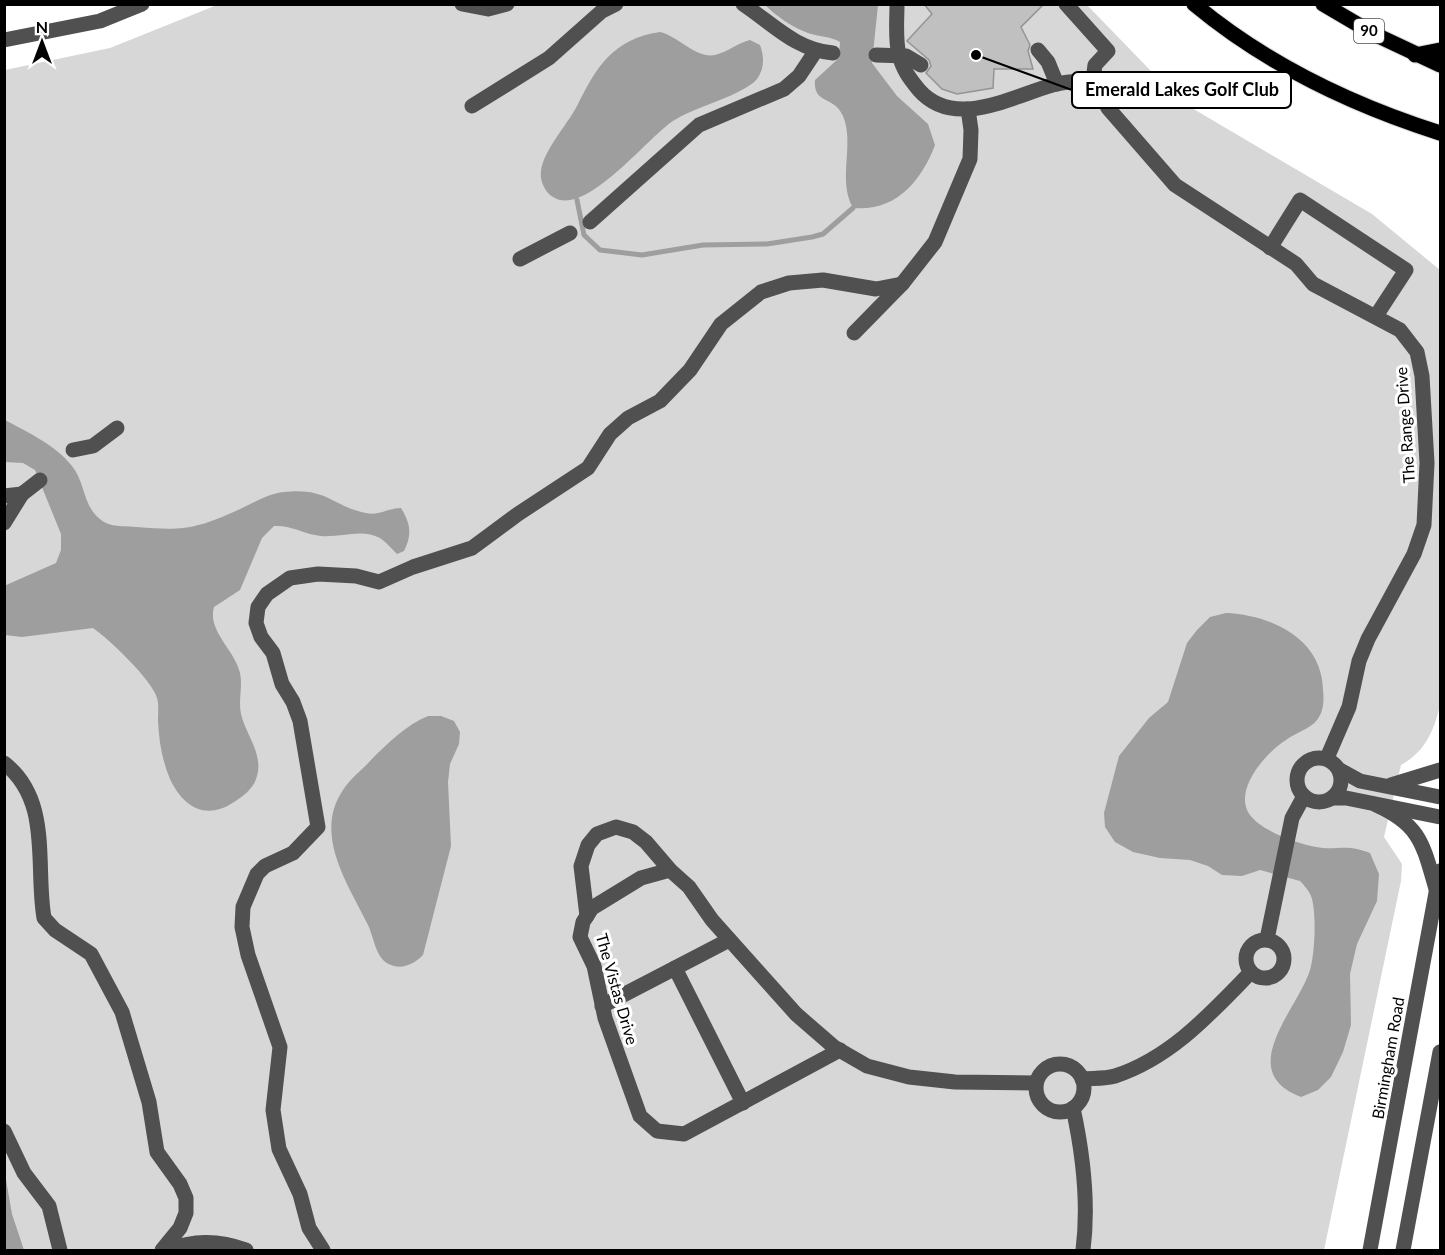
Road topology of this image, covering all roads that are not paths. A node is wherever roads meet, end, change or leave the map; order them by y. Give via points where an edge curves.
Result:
1 (142, 4) edge
2 (462, 4) edge
3 (507, 4) edge
4 (616, 4) edge
5 (897, 4) edge
6 (1066, 4) edge
7 (1194, 4) edge
8 (1323, 4) edge
9 (749, 7) edge
10 (4, 40) edge
11 (1038, 50) dead end
12 (1440, 50) edge
13 (816, 52) junction
14 (833, 53) dead end
15 (899, 54) junction
16 (876, 55) dead end
17 (1415, 55) junction
18 (921, 65) dead end
19 (1440, 65) edge
20 (1093, 80) junction
21 (1057, 84) junction
22 (472, 106) dead end
23 (968, 109) junction
24 (1433, 131) edge
25 (1440, 148) edge
26 (590, 222) dead end
27 (570, 233) dead end
28 (1270, 248) junction
29 (520, 259) dead end
30 (903, 284) junction
31 (1376, 316) junction
32 (854, 333) dead end
33 (117, 428) dead end
34 (72, 450) dead end
35 (40, 480) dead end
36 (22, 494) junction
37 (4, 496) edge
38 (4, 523) edge
39 (1328, 758) junction
40 (4, 763) edge
41 (1340, 770) junction
42 (1440, 770) edge
43 (1386, 787) junction
44 (1304, 796) junction
45 (1440, 797) edge
46 (1332, 798) junction
47 (1376, 805) junction
48 (1440, 817) edge
49 (670, 870) junction
50 (1440, 871) edge
51 (1437, 892) junction
52 (587, 916) junction
53 (1267, 939) junction
54 (729, 940) junction
55 (675, 968) junction
56 (1251, 972) junction
57 (603, 1006) junction
58 (840, 1050) junction
59 (1440, 1052) edge
60 (1082, 1079) junction
61 (1036, 1083) junction
62 (743, 1103) junction
63 (1073, 1108) junction
64 (4, 1131) edge
65 (163, 1250) edge
66 (60, 1251) edge
67 (246, 1251) edge
68 (323, 1251) edge
69 (1083, 1251) edge
70 (1370, 1251) edge
71 (1403, 1251) edge

1 - 10 street via 100,21
2 - 3 street via 488,9
4 - 22 street via 549,58
5 - 15 street
6 - 20 street via 1108,51 1095,65
7 - 24 main road via 1252,46 1315,83 1393,118
8 - 17 main road, 90
9 - 13 street via 791,40
11 - 21 street
12 - 17 main road
13 - 14 street
13 - 26 street via 784,89 699,125
15 - 16 street
15 - 18 street
15 - 23 street via 904,71 937,106
17 - 19 main road, 90
20 - 21 street
20 - 28 street, The Range Drive via 1108,108 1175,185
21 - 23 street
23 - 30 street via 970,159 935,242
24 - 25 main road
27 - 29 street
28 - 31 street, The Range Drive via 1296,264 1313,284
28 - 31 street via 1300,200 1406,270
30 - 32 street
30 - 68 street via 876,289 823,280 789,283 761,292 721,324 690,370 660,401 628,418 610,434 588,468 472,548 379,582 318,574 290,578 267,594 258,607 256,623 261,637 273,653 282,684 300,721 318,827 293,853 257,874 243,907 242,927 280,1047 273,1110 279,1149 300,1194 309,1228
31 - 39 street, The Range Drive via 1400,330 1417,352 1426,431 1424,525 1414,554 1368,639
33 - 34 street via 93,446
35 - 36 street
36 - 37 street
36 - 38 street
39 - 41 street
39 - 44 street via 1310,759 1298,772 1299,789
40 - 65 street via 18,774 35,810 44,918 90,954 122,1012 149,1102 158,1152 186,1198 180,1228
41 - 43 street via 1360,781
41 - 46 street via 1341,786
42 - 43 street
43 - 45 street
44 - 46 street via 1318,802
44 - 53 street via 1292,818
46 - 47 street
47 - 48 street
47 - 51 street via 1400,815 1408,823 1421,845
49 - 52 street, The Vistas Drive via 641,878 592,908
49 - 52 street via 633,832 616,827 597,834 588,845 581,866
49 - 54 street via 689,887
50 - 51 street, Birmingham Road
51 - 70 street, Birmingham Road
52 - 57 street, The Vistas Drive via 580,937 594,966
53 - 56 street via 1254,942 1247,953
53 - 56 street via 1280,945 1284,964 1270,978
54 - 55 street
54 - 58 street via 796,1014
55 - 57 street
55 - 62 street
56 - 60 street via 1204,1020 1148,1062 1113,1077
57 - 62 street, The Vistas Drive via 640,1116 657,1131 684,1134
58 - 61 street via 867,1066 909,1077
58 - 62 street, The Vistas Drive
59 - 71 street
60 - 61 street via 1072,1068 1058,1064 1044,1070
60 - 63 street via 1082,1095
61 - 63 street via 1043,1105 1057,1112
63 - 69 street via 1087,1222
64 - 66 street via 24,1173 49,1206
65 - 67 street via 212,1240

